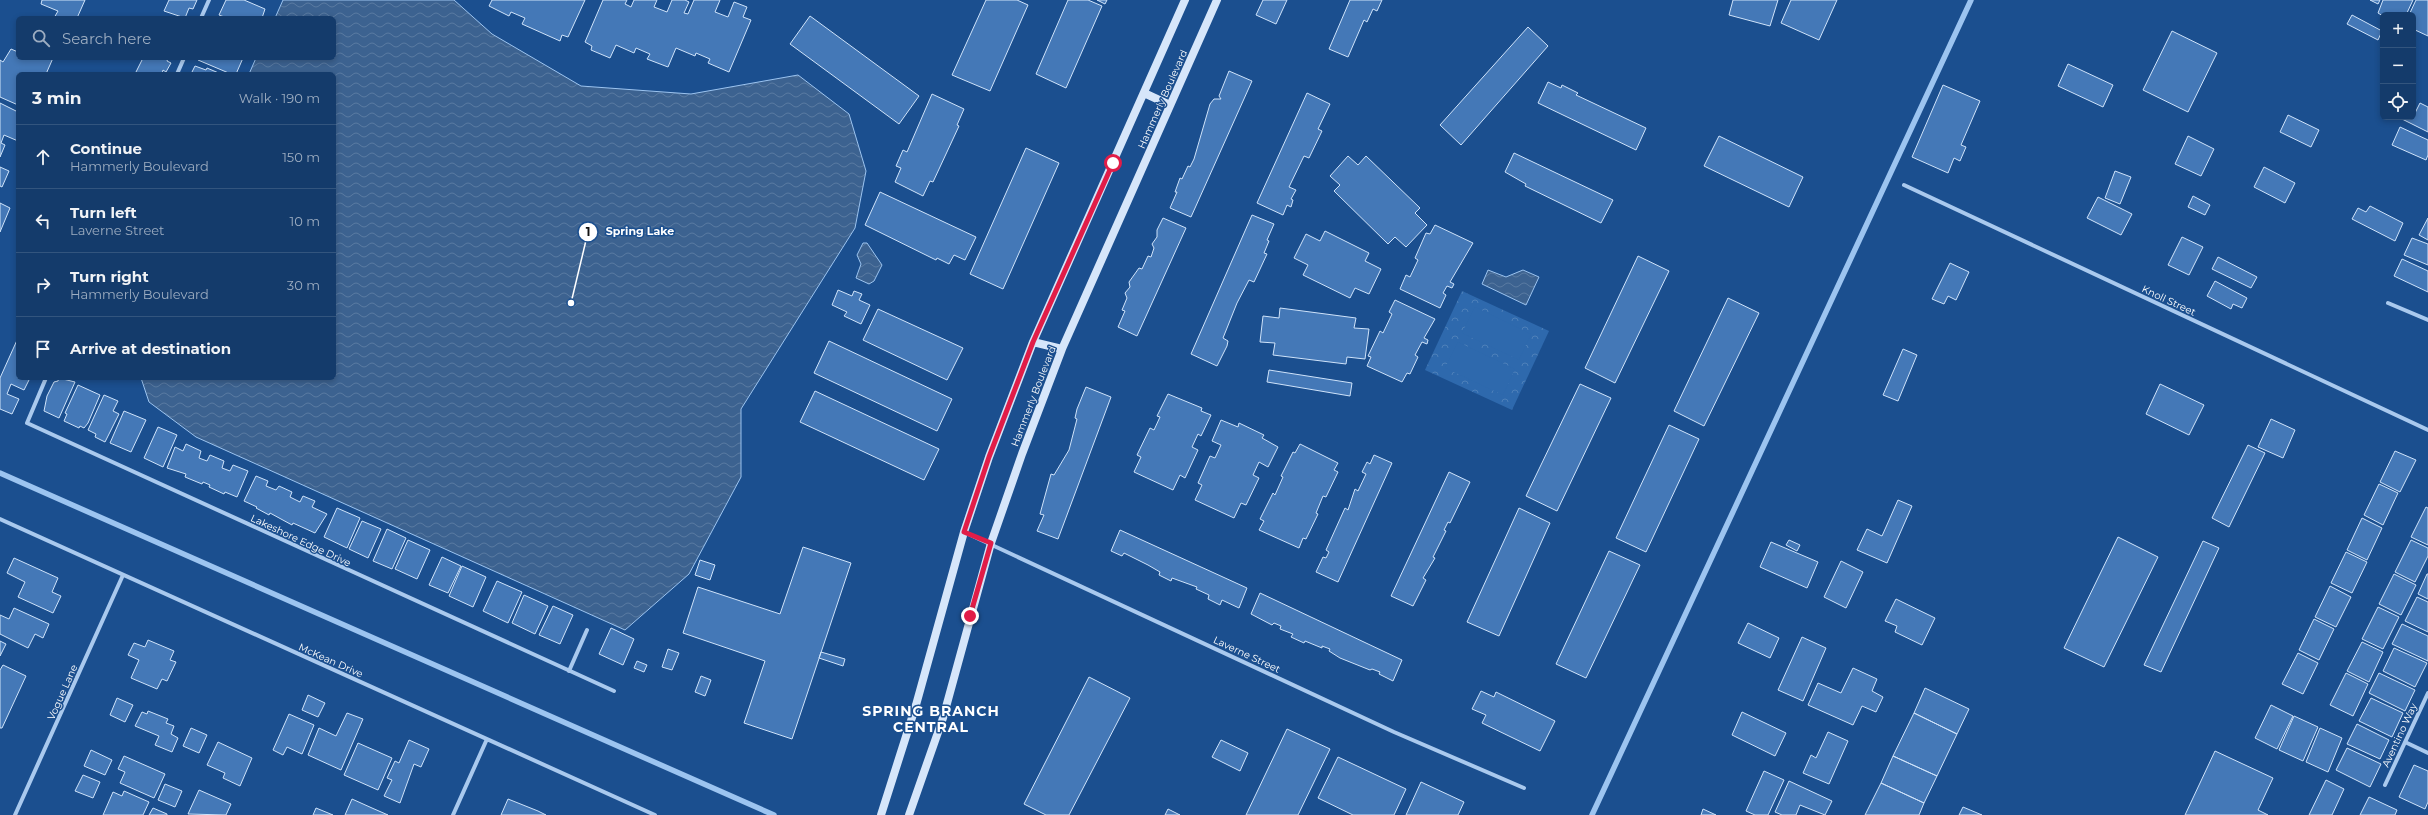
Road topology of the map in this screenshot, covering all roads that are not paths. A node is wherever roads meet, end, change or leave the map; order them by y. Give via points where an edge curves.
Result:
1 (208, 0) edge
2 (1185, 0) edge
3 (1217, 0) edge
4 (202, 16) edge
5 (183, 60) edge
6 (178, 72) edge
7 (1144, 93) junction
8 (1170, 105) junction
9 (1904, 185) dead end
10 (2388, 303) dead end
11 (2428, 320) edge
12 (1033, 342) junction
13 (1062, 349) junction
14 (45, 380) edge
15 (2428, 430) edge
16 (0, 519) edge
17 (964, 532) junction
18 (991, 543) junction
19 (123, 575) junction
20 (587, 630) dead end
21 (569, 671) junction
22 (614, 691) dead end
23 (2428, 693) edge
24 (487, 739) junction
25 (2405, 742) junction
26 (2428, 753) edge
27 (2385, 785) dead end
28 (1524, 788) dead end
29 (16, 815) edge
30 (453, 815) edge
31 (655, 815) edge
32 (881, 815) edge
33 (909, 815) edge

1 - 4 street
2 - 7 main road, Hammerly Boulevard
3 - 8 main road, Hammerly Boulevard
5 - 6 street
7 - 8 main road
7 - 12 main road, Hammerly Boulevard
8 - 13 main road, Hammerly Boulevard
9 - 15 street, Knoll Street
10 - 11 street
12 - 13 main road
12 - 17 main road, Hammerly Boulevard via 989,457
13 - 18 main road, Hammerly Boulevard
14 - 21 street, Lakeshore Edge Drive via 27,423
16 - 19 street, McKean Drive
17 - 18 street, Laverne Street
17 - 32 main road, Hammerly Boulevard via 916,705
18 - 28 street, Laverne Street via 1394,732
18 - 33 main road, Hammerly Boulevard via 943,718
19 - 24 street, McKean Drive
19 - 29 street, Vogue Lane
20 - 21 street
21 - 22 street, Lakeshore Edge Drive
23 - 25 street, Aventino Way
24 - 30 street
24 - 31 street, McKean Drive
25 - 26 street
25 - 27 street, Aventino Way

